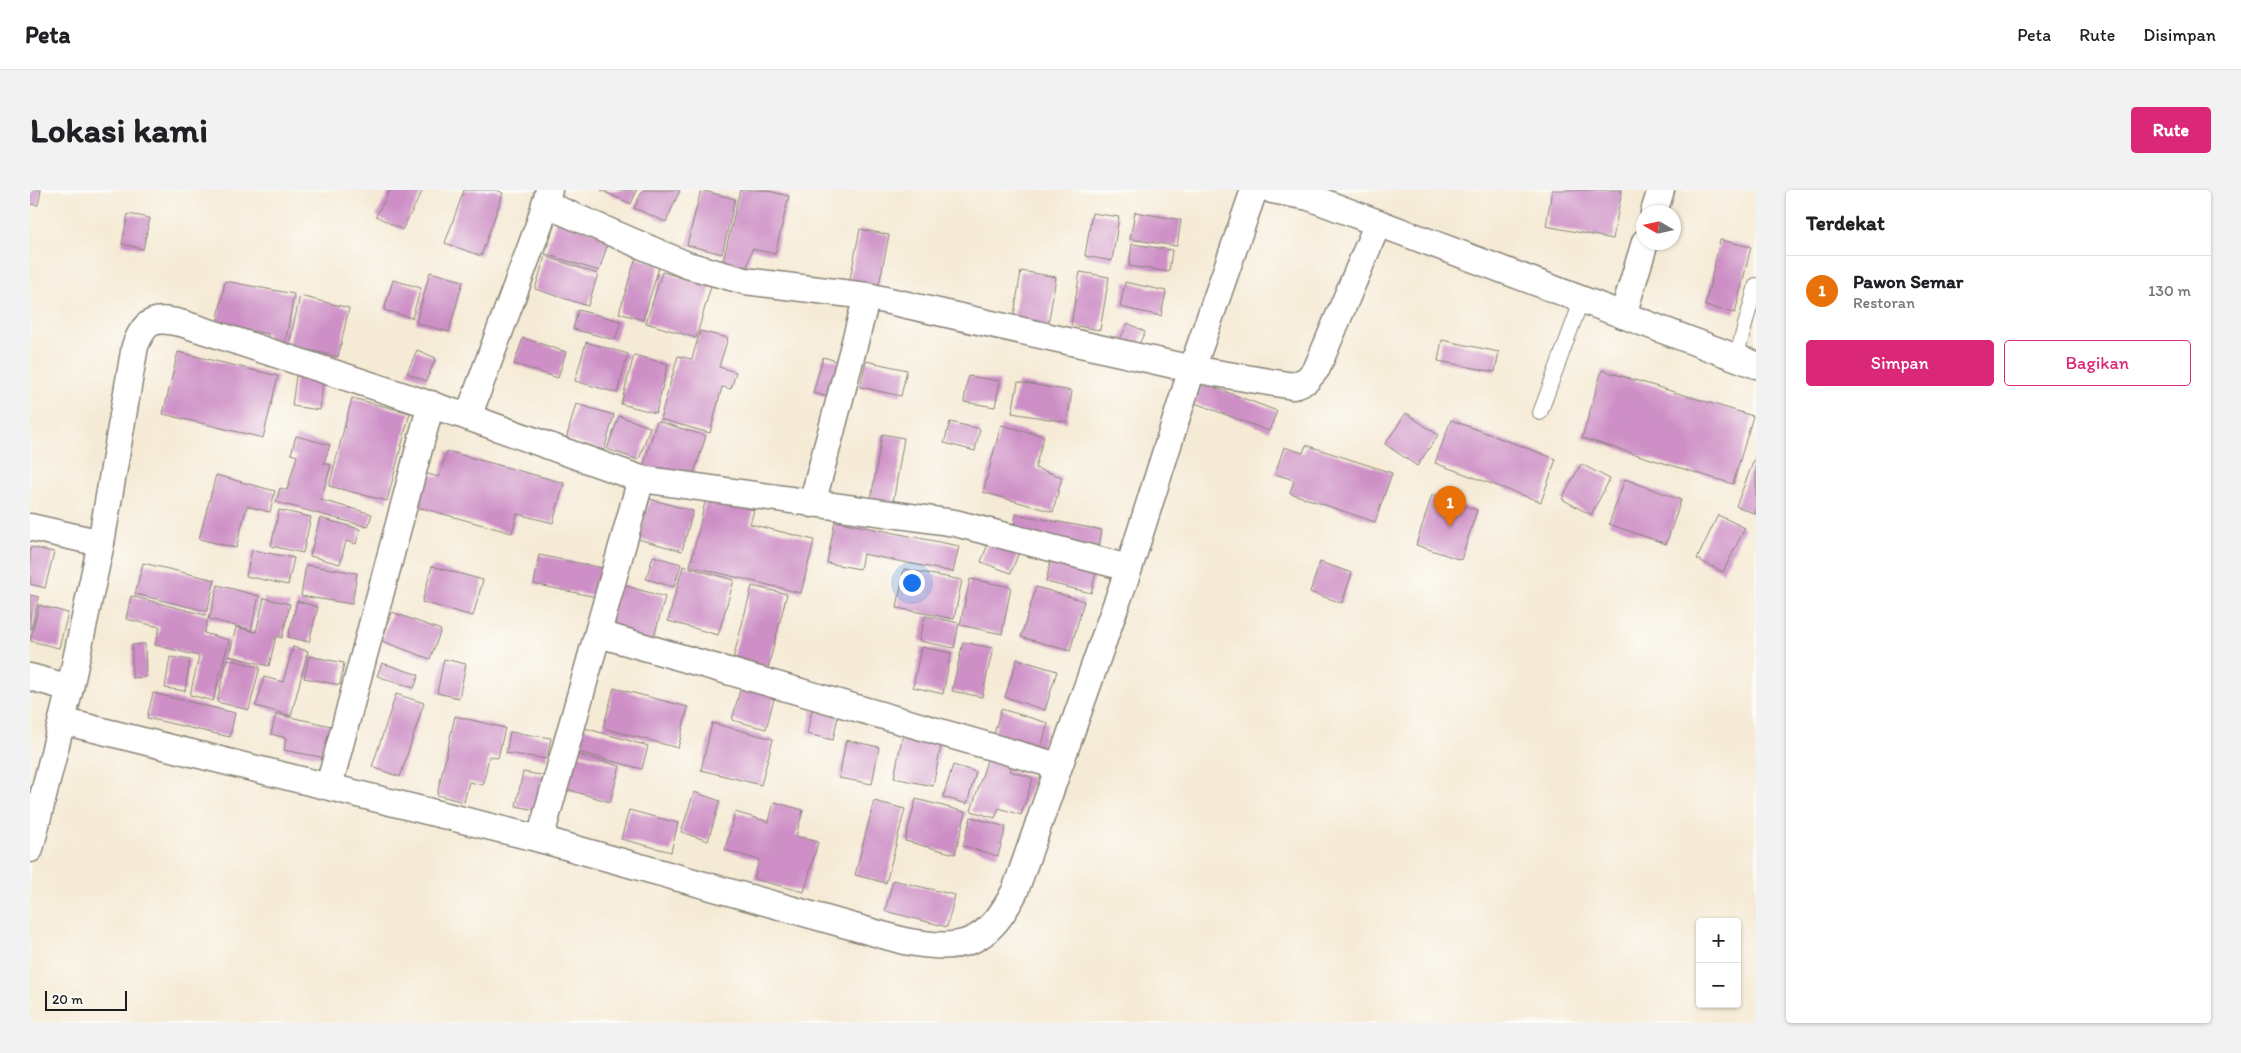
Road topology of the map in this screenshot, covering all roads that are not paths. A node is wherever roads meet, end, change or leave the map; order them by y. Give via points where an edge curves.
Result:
1 (1254, 190) edge
2 (1272, 190) edge
3 (1661, 190) edge
4 (547, 197) edge
5 (1656, 205) edge
6 (1378, 223) junction
7 (1643, 250) edge
8 (1756, 285) edge
9 (867, 296) junction
10 (1582, 300) junction
11 (1623, 315) junction
12 (1746, 361) edge
13 (1192, 370) junction
14 (430, 404) junction
15 (1540, 413) dead end
16 (468, 417) junction
17 (641, 479) junction
18 (812, 504) junction
19 (30, 527) edge
20 (101, 543) junction
21 (1129, 568) junction
22 (599, 634) junction
23 (30, 677) edge
24 (70, 688) junction
25 (62, 721) junction
26 (1058, 766) junction
27 (329, 786) junction
28 (540, 839) junction
29 (30, 849) edge

1 - 13 street
2 - 6 street via 1309,197
3 - 5 street
4 - 9 street via 663,255 712,272 745,281
4 - 16 street
6 - 10 street
6 - 13 street via 1317,368 1307,380 1293,386 1280,385
7 - 11 street
8 - 12 lane
9 - 13 street
9 - 18 street
10 - 11 street
10 - 15 lane
11 - 12 street
13 - 21 street
14 - 16 street
14 - 20 street via 184,324 154,321 142,328 135,346
14 - 27 street
16 - 17 street
17 - 18 street
17 - 22 street
18 - 21 street via 954,524
19 - 20 street
20 - 24 street
21 - 26 street
22 - 26 street
22 - 28 street
23 - 24 street
24 - 25 street
25 - 27 street
25 - 29 street
26 - 28 street via 1015,891 1004,912 977,938 949,946 904,941
27 - 28 street

